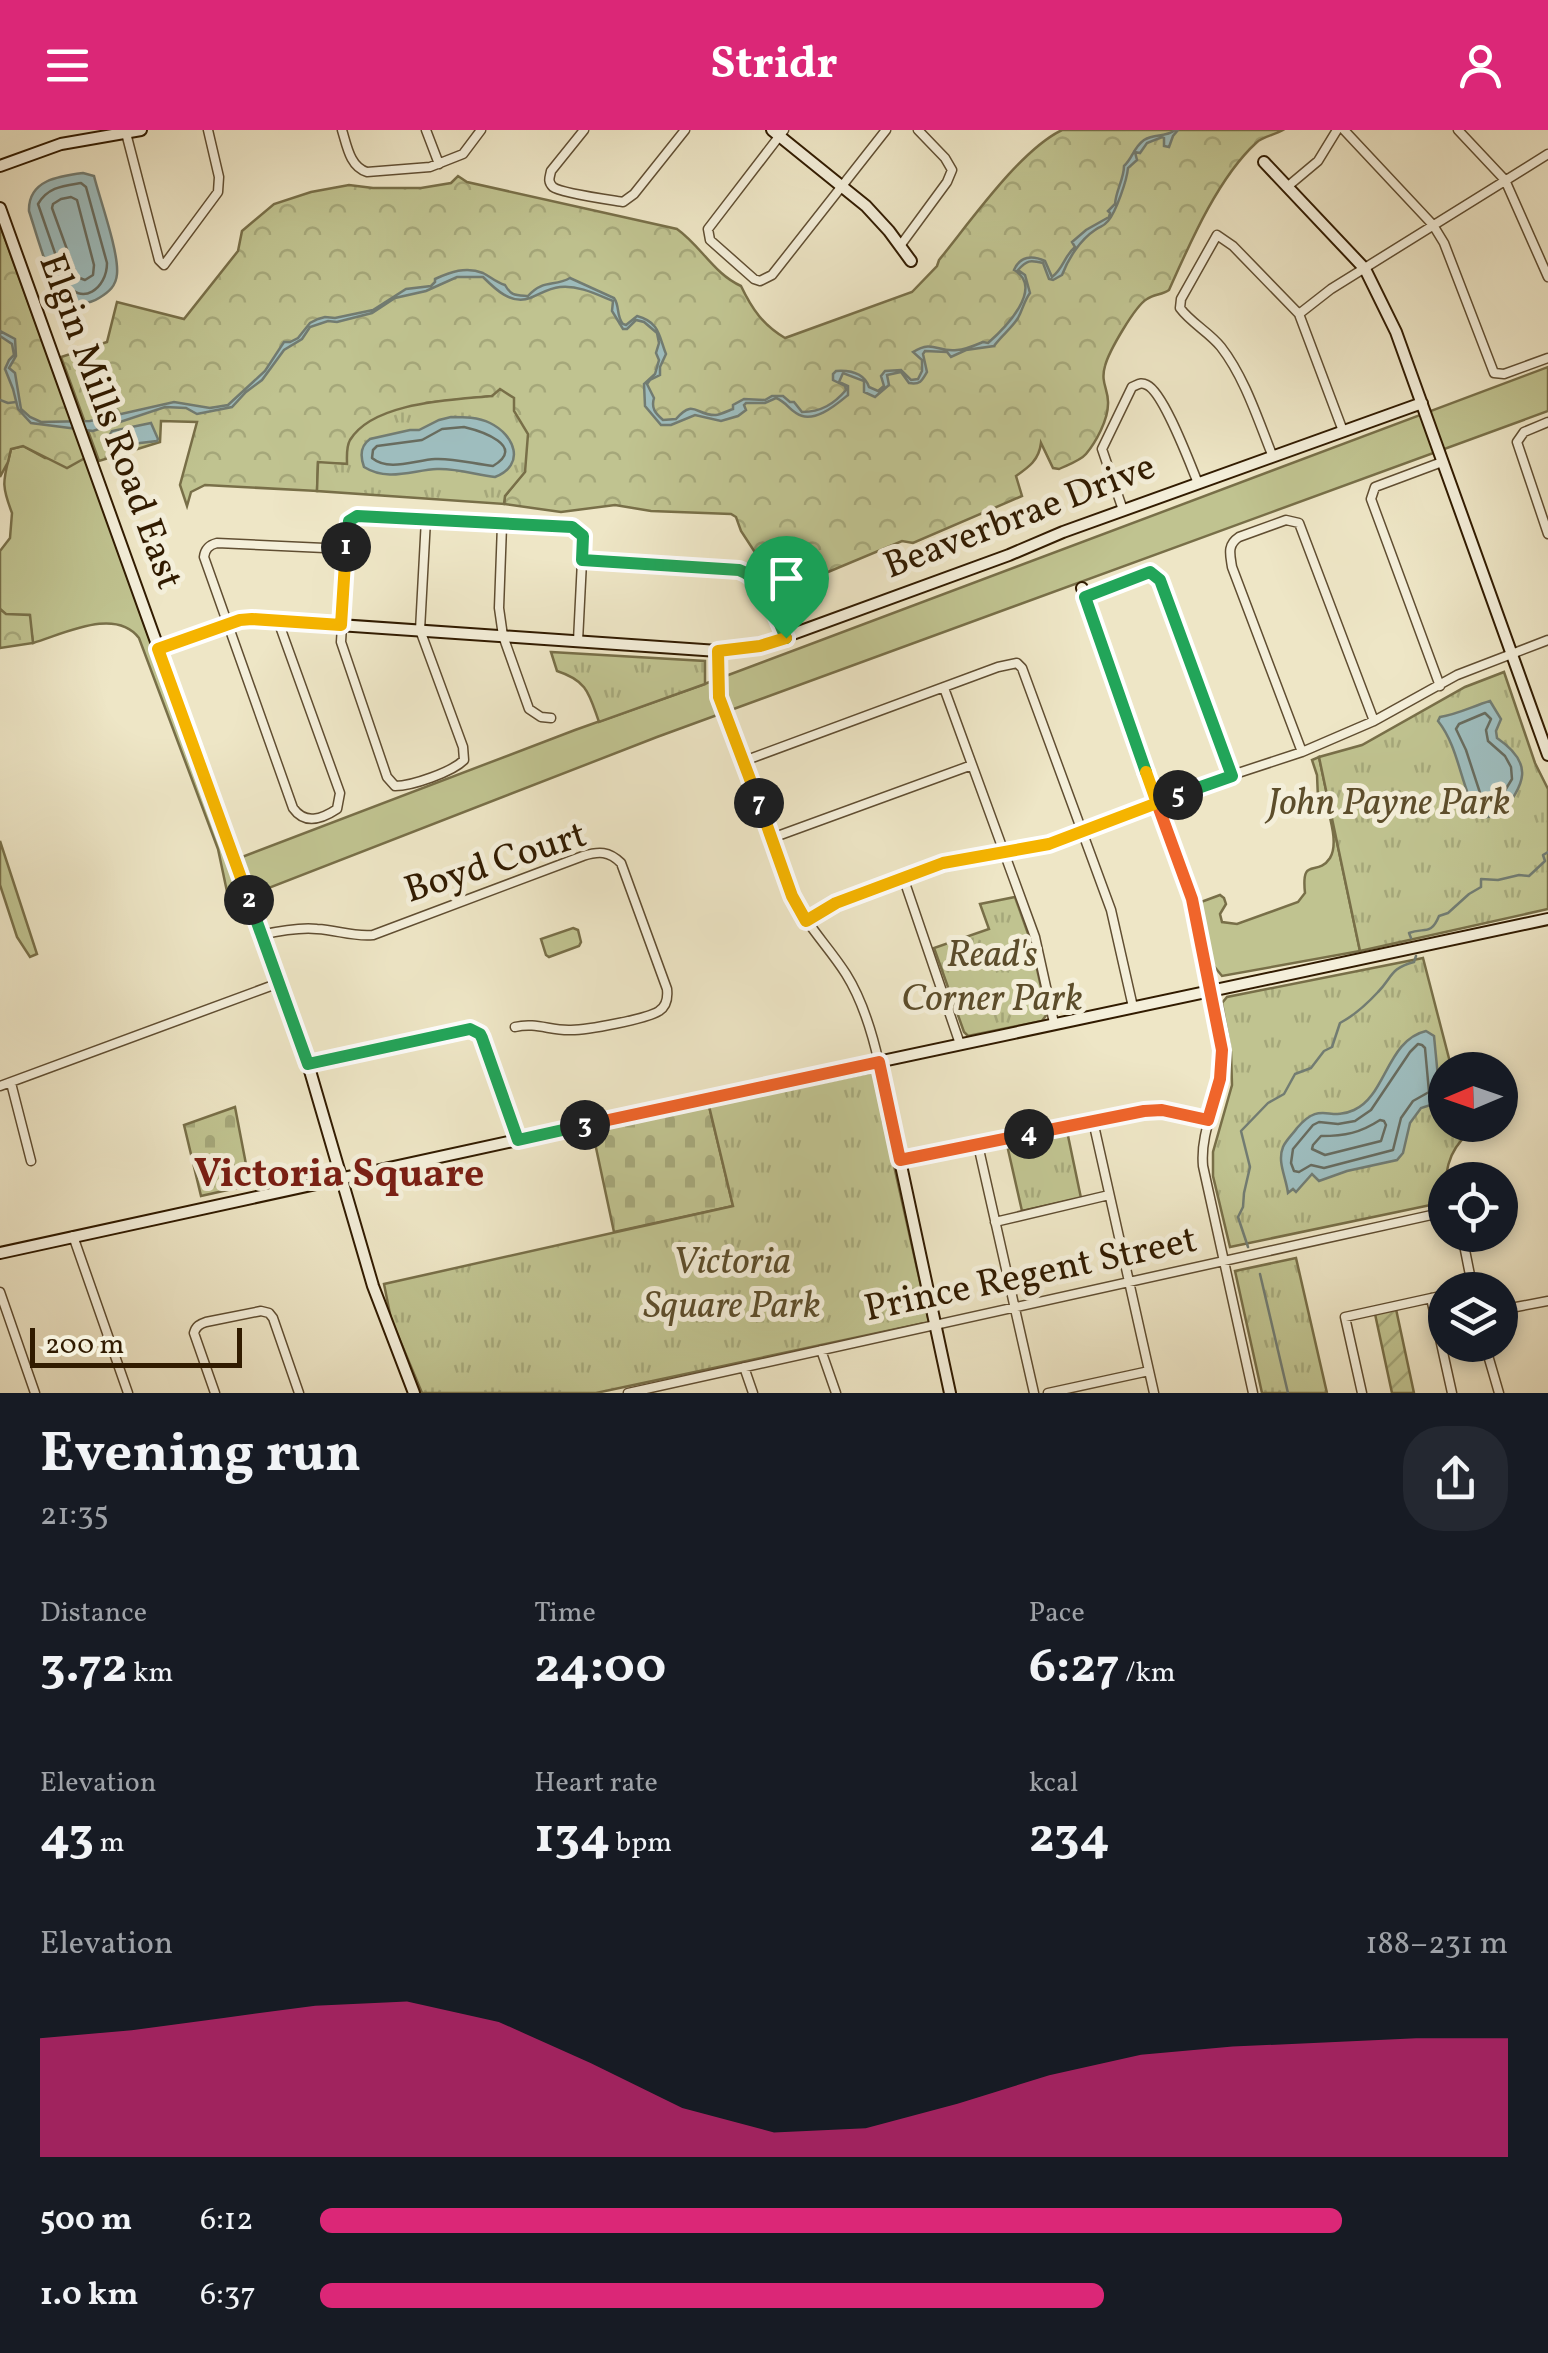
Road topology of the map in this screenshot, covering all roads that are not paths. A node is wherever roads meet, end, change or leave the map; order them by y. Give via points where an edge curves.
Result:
1 (140, 130) edge
2 (208, 130) edge
3 (342, 130) edge
4 (426, 130) edge
5 (481, 130) edge
6 (584, 130) edge
7 (685, 130) edge
8 (886, 130) edge
9 (918, 130) edge
10 (1341, 130) edge
11 (1458, 130) edge
12 (778, 132) edge
13 (126, 133) junction
14 (1548, 154) edge
15 (1264, 162) dead end
16 (439, 164) junction
17 (0, 166) edge
18 (1505, 180) junction
19 (842, 185) junction
20 (1287, 187) junction
21 (0, 208) edge
22 (1433, 225) junction
23 (1548, 240) edge
24 (1535, 245) junction
25 (900, 246) junction
26 (911, 262) dead end
27 (1365, 270) junction
28 (1548, 278) edge
29 (1298, 314) junction
30 (1548, 358) edge
31 (1422, 403) junction
32 (1548, 422) edge
33 (1344, 431) junction
34 (1273, 456) junction
35 (1442, 462) junction
36 (1198, 483) junction
37 (1123, 510) junction
38 (426, 520) junction
39 (502, 525) junction
40 (1548, 534) edge
41 (346, 548) junction
42 (582, 560) junction
43 (1084, 592) joint
44 (278, 620) junction
45 (228, 623) junction
46 (341, 625) junction
47 (420, 630) junction
48 (503, 636) junction
49 (786, 638) junction
50 (1548, 640) edge
51 (578, 641) junction
52 (158, 649) junction
53 (718, 651) junction
54 (1510, 654) junction
55 (1440, 686) junction
56 (944, 688) junction
57 (551, 718) dead end
58 (1374, 720) junction
59 (1302, 752) junction
60 (1548, 756) edge
61 (744, 761) junction
62 (972, 765) junction
63 (1232, 776) junction
64 (1157, 803) junction
65 (1082, 831) junction
66 (772, 838) junction
67 (1004, 851) junction
68 (903, 877) junction
69 (1548, 919) edge
70 (806, 921) junction
71 (261, 934) junction
72 (279, 984) junction
73 (1210, 990) junction
74 (1133, 1006) junction
75 (1054, 1023) junction
76 (515, 1027) dead end
77 (960, 1044) junction
78 (879, 1062) junction
79 (308, 1064) junction
80 (11, 1083) junction
81 (0, 1086) edge
82 (1208, 1120) junction
83 (1092, 1121) junction
84 (518, 1140) junction
85 (978, 1145) junction
86 (900, 1160) junction
87 (31, 1161) dead end
88 (340, 1176) junction
89 (1109, 1195) junction
90 (1428, 1216) edge
91 (995, 1222) junction
92 (73, 1236) junction
93 (0, 1252) edge
94 (1224, 1262) junction
95 (1128, 1281) junction
96 (0, 1292) edge
97 (1428, 1299) edge
98 (1548, 1300) edge
99 (1518, 1306) edge
100 (1014, 1308) junction
101 (935, 1325) junction
102 (821, 1350) junction
103 (1445, 1362) edge
104 (1490, 1362) edge
105 (744, 1366) junction
106 (1149, 1371) junction
107 (672, 1383) junction
108 (35, 1393) edge
109 (128, 1393) edge
110 (215, 1393) edge
111 (299, 1393) edge
112 (414, 1393) edge
113 (628, 1393) edge
114 (676, 1393) edge
115 (753, 1393) edge
116 (836, 1393) edge
117 (950, 1393) edge
118 (1034, 1393) edge
119 (1048, 1393) edge
120 (1154, 1393) edge
121 (1253, 1393) edge
122 (1362, 1393) edge
123 (1452, 1393) edge
124 (1498, 1393) edge

1 - 13 street
2 - 13 street via 218,192 164,265
3 - 16 street via 363,171
4 - 16 street
5 - 16 street via 462,154
6 - 7 street via 551,170 552,185 622,202
8 - 19 street
9 - 25 street via 952,170
10 - 20 street via 1318,162
10 - 22 street
11 - 18 street
12 - 19 street
12 - 19 street via 708,229 710,240 754,280 772,275
13 - 17 street via 60,144
14 - 18 street
15 - 20 street
18 - 22 street
18 - 24 street
19 - 25 street
20 - 27 street
21 - 52 street, Elgin Mills Road East
22 - 27 street
22 - 30 street via 1494,373
23 - 24 street
24 - 28 street
25 - 26 street
27 - 29 street
27 - 31 street
29 - 33 street
29 - 34 street via 1218,236 1180,304 1229,358
31 - 33 street, Beaverbrae Drive
31 - 35 street
32 - 40 street via 1517,442
33 - 34 street, Beaverbrae Drive
34 - 36 street, Beaverbrae Drive
35 - 54 street
35 - 55 street via 1375,487 1371,498
36 - 37 street, Beaverbrae Drive
36 - 37 street via 1163,403 1141,383 1132,387 1102,449
37 - 49 street, Beaverbrae Drive
38 - 39 street
38 - 41 street via 354,516
38 - 47 street
39 - 42 street via 572,527 583,536
39 - 48 street
41 - 45 street via 212,544 204,557
41 - 46 street
42 - 49 street via 746,572 766,594
42 - 51 street
43 - 63 street via 1150,572 1160,580
43 - 64 street
44 - 45 street, Beaverbrae Drive
44 - 45 street via 340,794 336,808 310,820 294,808
44 - 46 street, Beaverbrae Drive
45 - 52 street, Beaverbrae Drive
46 - 47 street, Beaverbrae Drive
46 - 47 street via 342,649 395,786 464,760
47 - 48 street, Beaverbrae Drive
48 - 51 street, Beaverbrae Drive
48 - 57 street via 529,709
49 - 53 street, Beaverbrae Drive
50 - 54 street
51 - 53 street, Beaverbrae Drive
52 - 71 street, Elgin Mills Road East
53 - 61 street via 719,697
54 - 55 street
54 - 60 street
55 - 58 street
56 - 61 street
56 - 62 street
56 - 65 street via 1018,663
58 - 59 street
58 - 59 street via 1299,524 1286,520 1239,538 1230,547 1232,567
59 - 63 street
61 - 66 street
62 - 66 street
62 - 67 street
63 - 64 street
64 - 65 street
64 - 73 street via 1192,899
65 - 67 street
65 - 74 street via 1111,910
66 - 70 street
67 - 68 street
67 - 75 street via 1035,937
68 - 70 street
68 - 77 street
69 - 73 street
70 - 78 street via 852,984
71 - 72 street, Elgin Mills Road East
71 - 76 street, Boyd Court via 317,928 373,935 583,856 615,857 667,990 664,1006 576,1030
72 - 79 street, Elgin Mills Road East
72 - 80 street
73 - 74 street
73 - 82 street via 1223,1058
74 - 75 street
75 - 77 street
77 - 78 street
78 - 84 street
78 - 86 street
79 - 84 street via 470,1029 478,1033
79 - 88 street, Elgin Mills Road East
80 - 81 street
80 - 87 street
82 - 83 street via 1162,1110
82 - 94 street via 1203,1166
83 - 85 street
83 - 89 street
84 - 88 street
85 - 86 street
85 - 91 street
86 - 101 street
88 - 92 street
88 - 112 street, Elgin Mills Road East
89 - 91 street
89 - 95 street
90 - 94 street, Prince Regent Street
91 - 100 street
92 - 93 street
92 - 109 street
94 - 95 street, Prince Regent Street
94 - 121 street
95 - 100 street, Prince Regent Street
95 - 106 street
96 - 108 street
97 - 122 street via 1345,1317
98 - 99 street
100 - 101 street, Prince Regent Street
100 - 118 street
101 - 102 street, Prince Regent Street
101 - 117 street
102 - 105 street, Prince Regent Street
102 - 116 street
103 - 123 street
104 - 124 street
105 - 107 street, Prince Regent Street
105 - 115 street
106 - 119 street
106 - 120 street
107 - 113 street, Prince Regent Street
107 - 114 street
110 - 111 street via 194,1333 199,1324 261,1311 273,1318

